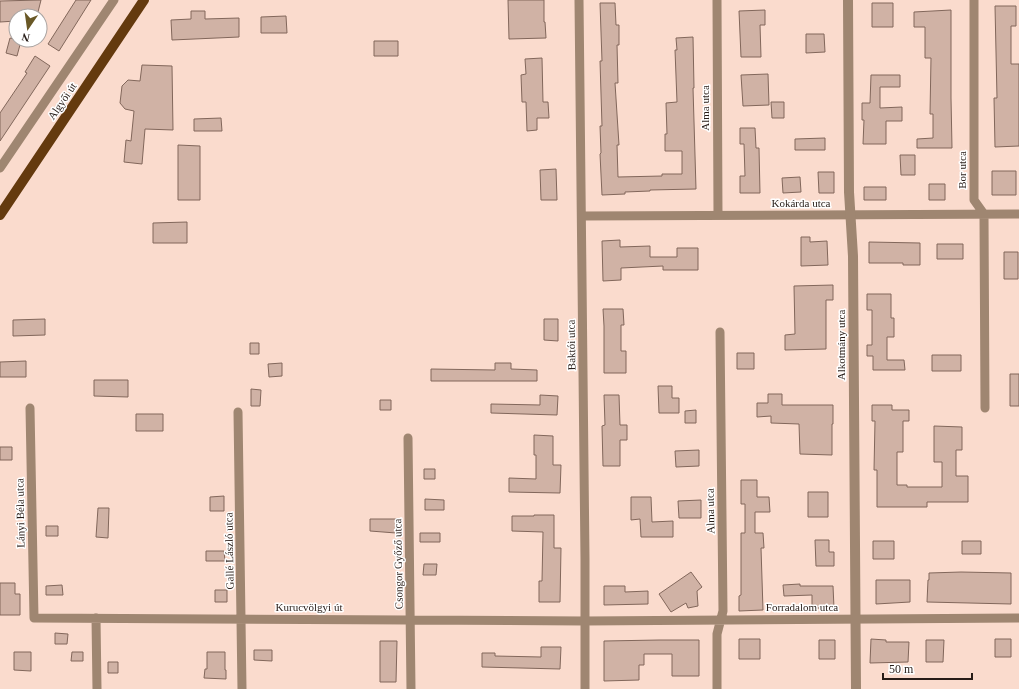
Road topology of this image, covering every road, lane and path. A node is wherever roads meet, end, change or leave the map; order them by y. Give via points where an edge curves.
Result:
1 (114, 0) edge
2 (144, 0) edge
3 (579, 0) edge
4 (717, 0) edge
5 (848, 0) edge
6 (974, 0) edge
7 (0, 168) edge
8 (984, 214) junction
9 (1019, 214) edge
10 (0, 215) edge
11 (718, 215) junction
12 (582, 216) junction
13 (850, 216) junction
14 (720, 332) dead end
15 (30, 408) dead end
16 (985, 408) dead end
17 (238, 412) dead end
18 (408, 438) dead end
19 (34, 618) joint
20 (96, 618) junction
21 (1019, 618) edge
22 (242, 619) junction
23 (410, 619) junction
24 (856, 619) junction
25 (721, 620) junction
26 (585, 621) junction
27 (97, 689) edge
28 (242, 689) edge
29 (411, 689) edge
30 (585, 689) edge
31 (718, 689) edge
32 (856, 689) edge

1 - 7 street, Algyői út
2 - 10 main road, Algyői út
3 - 12 street, Baktói utca
4 - 11 street, Alma utca
5 - 13 street, Alkotmány utca
6 - 8 street, Bor utca via 974,200
8 - 9 street, Kokárda utca
8 - 13 street, Kokárda utca
8 - 16 street
11 - 12 street, Kokárda utca
11 - 13 street, Kokárda utca
12 - 26 street, Baktói utca
13 - 24 street, Alkotmány utca via 853,256
14 - 25 street, Alma utca via 723,611
15 - 19 street, Lányi Béla utca
17 - 22 street, Gallé László utca
18 - 23 street, Csongor Győző utca
19 - 20 street, Kurucvölgyi út
20 - 22 street, Kurucvölgyi út
20 - 27 street
21 - 24 street, Forradalom utca
22 - 23 street, Kurucvölgyi út
22 - 28 street, Gallé László utca
23 - 26 street, Kurucvölgyi út
23 - 29 street, Csongor Győző utca
24 - 25 street, Forradalom utca
24 - 32 street, Alkotmány utca
25 - 26 street, Forradalom utca
25 - 31 street, Alma utca via 717,634
26 - 30 street, Baktói utca

